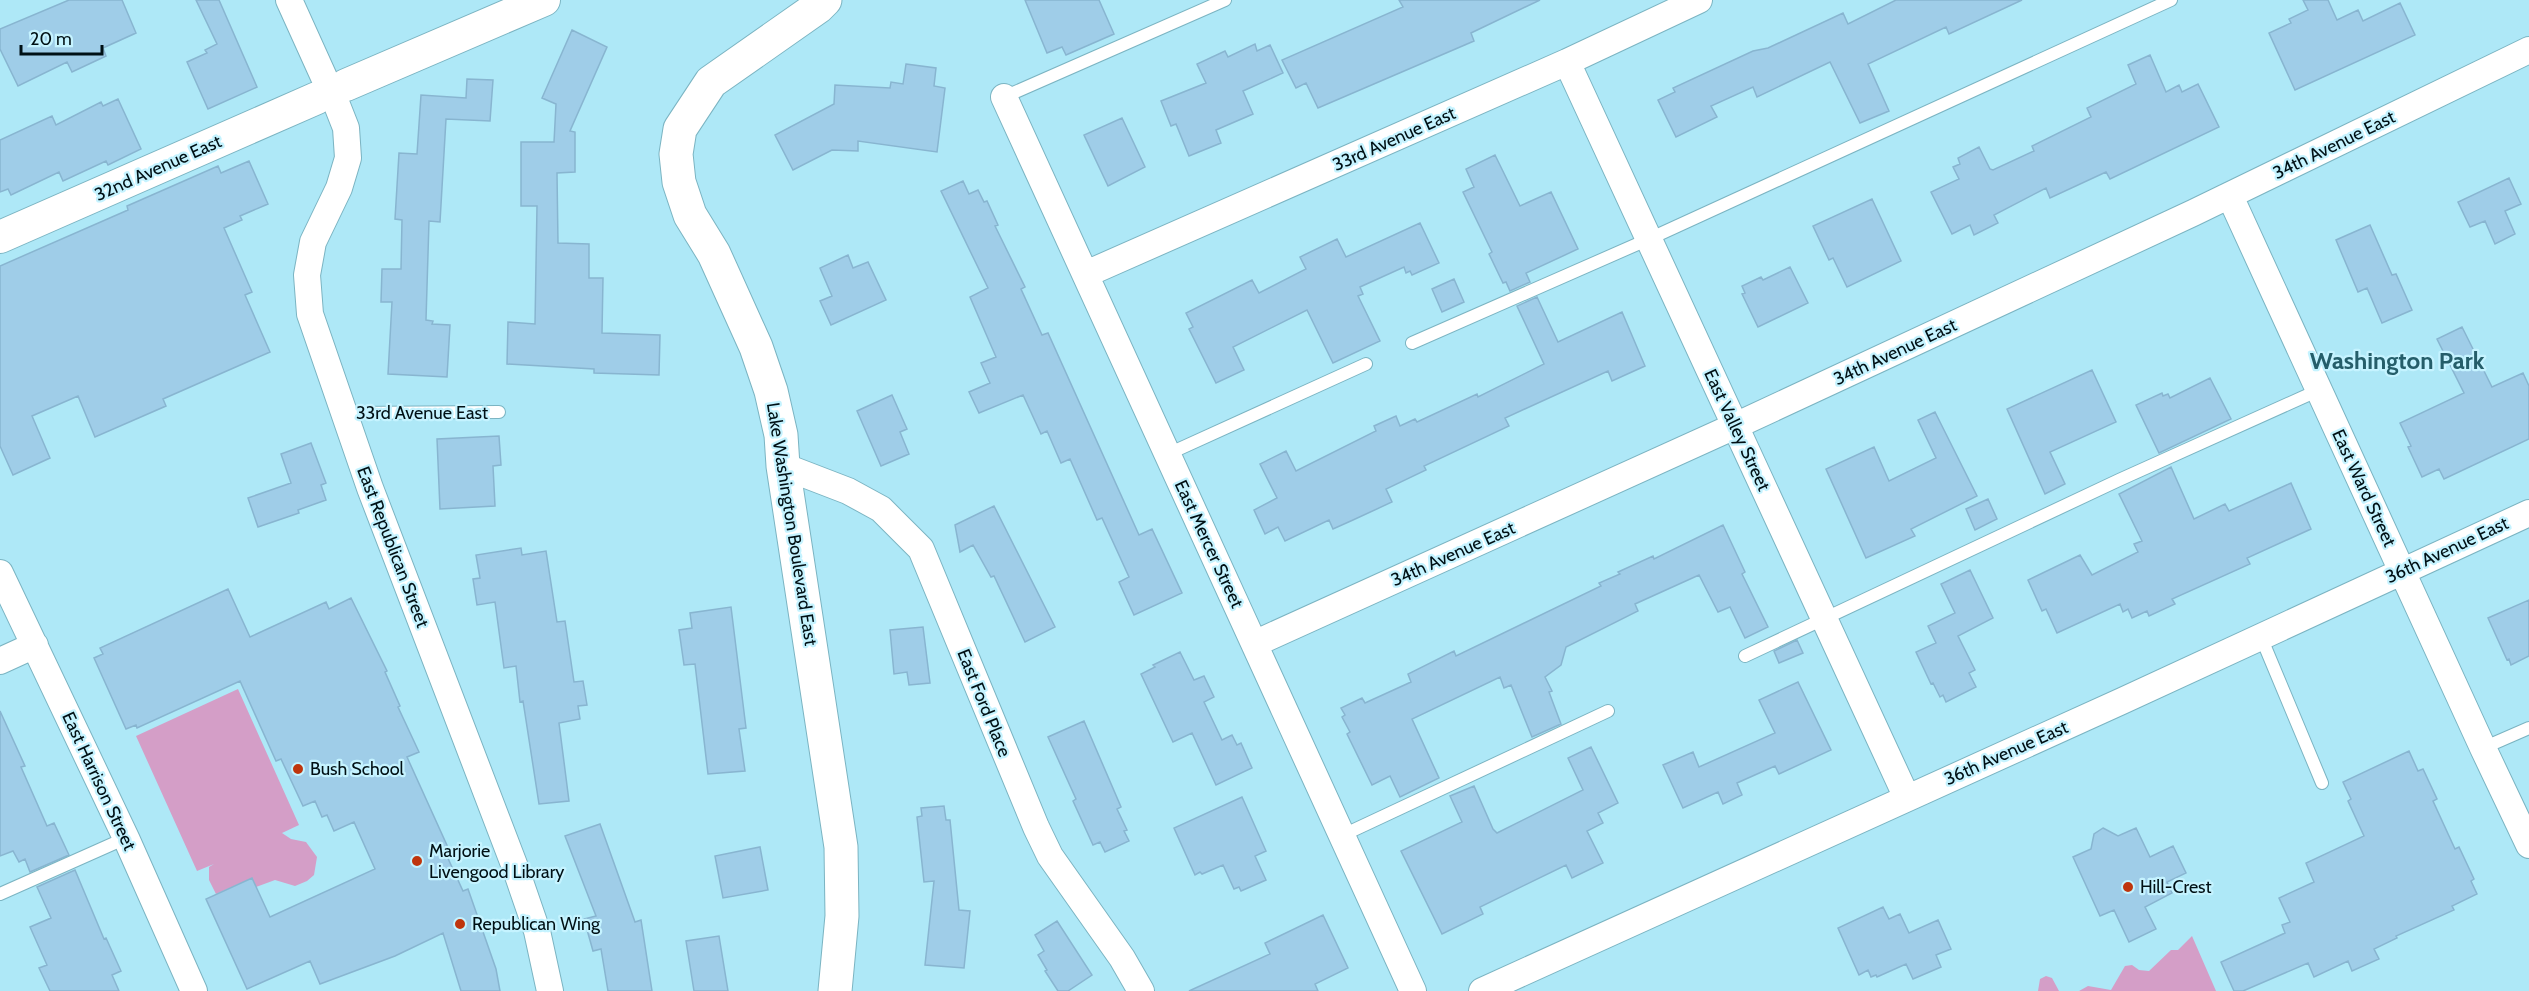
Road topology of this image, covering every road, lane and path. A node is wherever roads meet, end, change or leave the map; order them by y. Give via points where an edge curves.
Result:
1 (289, 0) edge
2 (544, 0) edge
3 (825, 0) edge
4 (1225, 0) edge
5 (1699, 0) edge
6 (2171, 0) edge
7 (2529, 50) edge
8 (1568, 62) junction
9 (331, 92) junction
10 (1004, 97) joint
11 (2230, 196) junction
12 (0, 237) edge
13 (1649, 239) junction
14 (1086, 274) junction
15 (1412, 343) dead end
16 (1366, 364) dead end
17 (2319, 390) junction
18 (499, 412) dead end
19 (344, 413) junction
20 (1735, 426) junction
21 (1168, 454) junction
22 (783, 466) junction
23 (2529, 513) edge
24 (2402, 571) junction
25 (0, 573) edge
26 (1824, 618) junction
27 (2261, 637) junction
28 (1256, 643) junction
29 (35, 645) junction
30 (1745, 656) dead end
31 (0, 661) edge
32 (1608, 711) dead end
33 (2529, 728) edge
34 (2483, 748) junction
35 (2322, 783) dead end
36 (1907, 798) junction
37 (1341, 836) junction
38 (126, 838) junction
39 (2529, 845) edge
40 (0, 894) edge
41 (194, 991) edge
42 (550, 991) edge
43 (835, 991) edge
44 (1141, 991) edge
45 (1413, 991) edge
46 (1482, 991) edge

1 - 9 street, East Republican Street
2 - 9 street, 32nd Avenue East
3 - 22 main road, Lake Washington Boulevard East via 711,82 680,129 676,154 679,182 690,215 714,254 756,347 781,435
4 - 10 lane
5 - 8 street, 33rd Avenue East
6 - 13 lane
7 - 11 street, 34th Avenue East
8 - 13 street, East Valley Street
8 - 14 street, 33rd Avenue East
9 - 12 street, 32nd Avenue East
9 - 19 street, East Republican Street via 346,128 348,158 339,188 313,242 307,274 310,314
10 - 14 street, East Mercer Street
11 - 17 street, East Ward Street
11 - 20 street, 34th Avenue East
13 - 15 lane
13 - 20 street, East Valley Street
14 - 21 street, East Mercer Street
16 - 21 lane
17 - 24 street, East Ward Street
17 - 26 lane
18 - 19 lane, 33rd Avenue East
19 - 42 street, East Republican Street via 515,867 537,931
20 - 26 street, East Valley Street
20 - 28 street, 34th Avenue East
21 - 28 street, East Mercer Street
22 - 43 main road, Lake Washington Boulevard East via 841,847 842,916
22 - 44 street, East Ford Place via 848,491 881,509 921,549 1050,856
23 - 24 street, 36th Avenue East
24 - 27 street, 36th Avenue East
24 - 34 street, East Ward Street
25 - 29 street, East Harrison Street
26 - 30 lane
26 - 36 street, East Valley Street
27 - 35 lane
27 - 36 street, 36th Avenue East
28 - 37 street, East Mercer Street
29 - 31 street
29 - 38 street, East Harrison Street
32 - 37 lane
33 - 34 lane
34 - 39 street, East Ward Street
36 - 46 street, 36th Avenue East
37 - 45 street, East Mercer Street
38 - 40 lane
38 - 41 street, East Harrison Street

